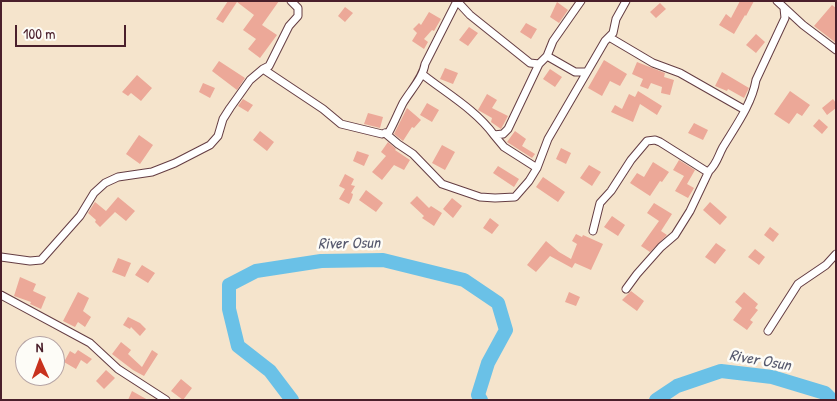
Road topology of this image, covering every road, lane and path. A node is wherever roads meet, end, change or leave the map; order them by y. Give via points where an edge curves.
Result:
1 (291, 1) edge
2 (581, 1) edge
3 (626, 1) edge
4 (777, 1) edge
5 (784, 8) junction
6 (609, 37) junction
7 (836, 50) edge
8 (547, 56) junction
9 (539, 64) junction
10 (263, 69) junction
11 (587, 72) junction
12 (422, 74) junction
13 (745, 110) junction
14 (386, 133) junction
15 (494, 135) junction
16 (537, 168) junction
17 (710, 171) junction
18 (593, 231) dead end
19 (836, 254) edge
20 (1, 257) edge
21 (626, 289) dead end
22 (1, 295) edge
23 (768, 331) dead end
24 (166, 400) edge

1 - 10 street via 298,8 298,16 289,26 269,66
2 - 8 street via 553,40
3 - 6 street
4 - 5 street
5 - 7 street
5 - 13 street via 784,18
6 - 11 street
6 - 13 street
8 - 9 street
8 - 11 street via 575,72
9 - 12 street via 530,63 457,1
9 - 15 street via 508,129 503,134
10 - 14 street via 341,124
10 - 20 street via 250,80 230,108 218,136 210,145 152,172 118,177 105,184 94,193 80,216 41,260
11 - 16 street via 548,139
12 - 14 street
12 - 15 street via 488,126
13 - 17 street
14 - 16 street via 413,154 442,184 480,197 515,197
15 - 16 street via 504,147
17 - 18 street via 700,169 660,142 647,141 600,203
17 - 21 street via 676,235 661,247
19 - 23 street via 798,284
22 - 24 street via 90,343 118,369

